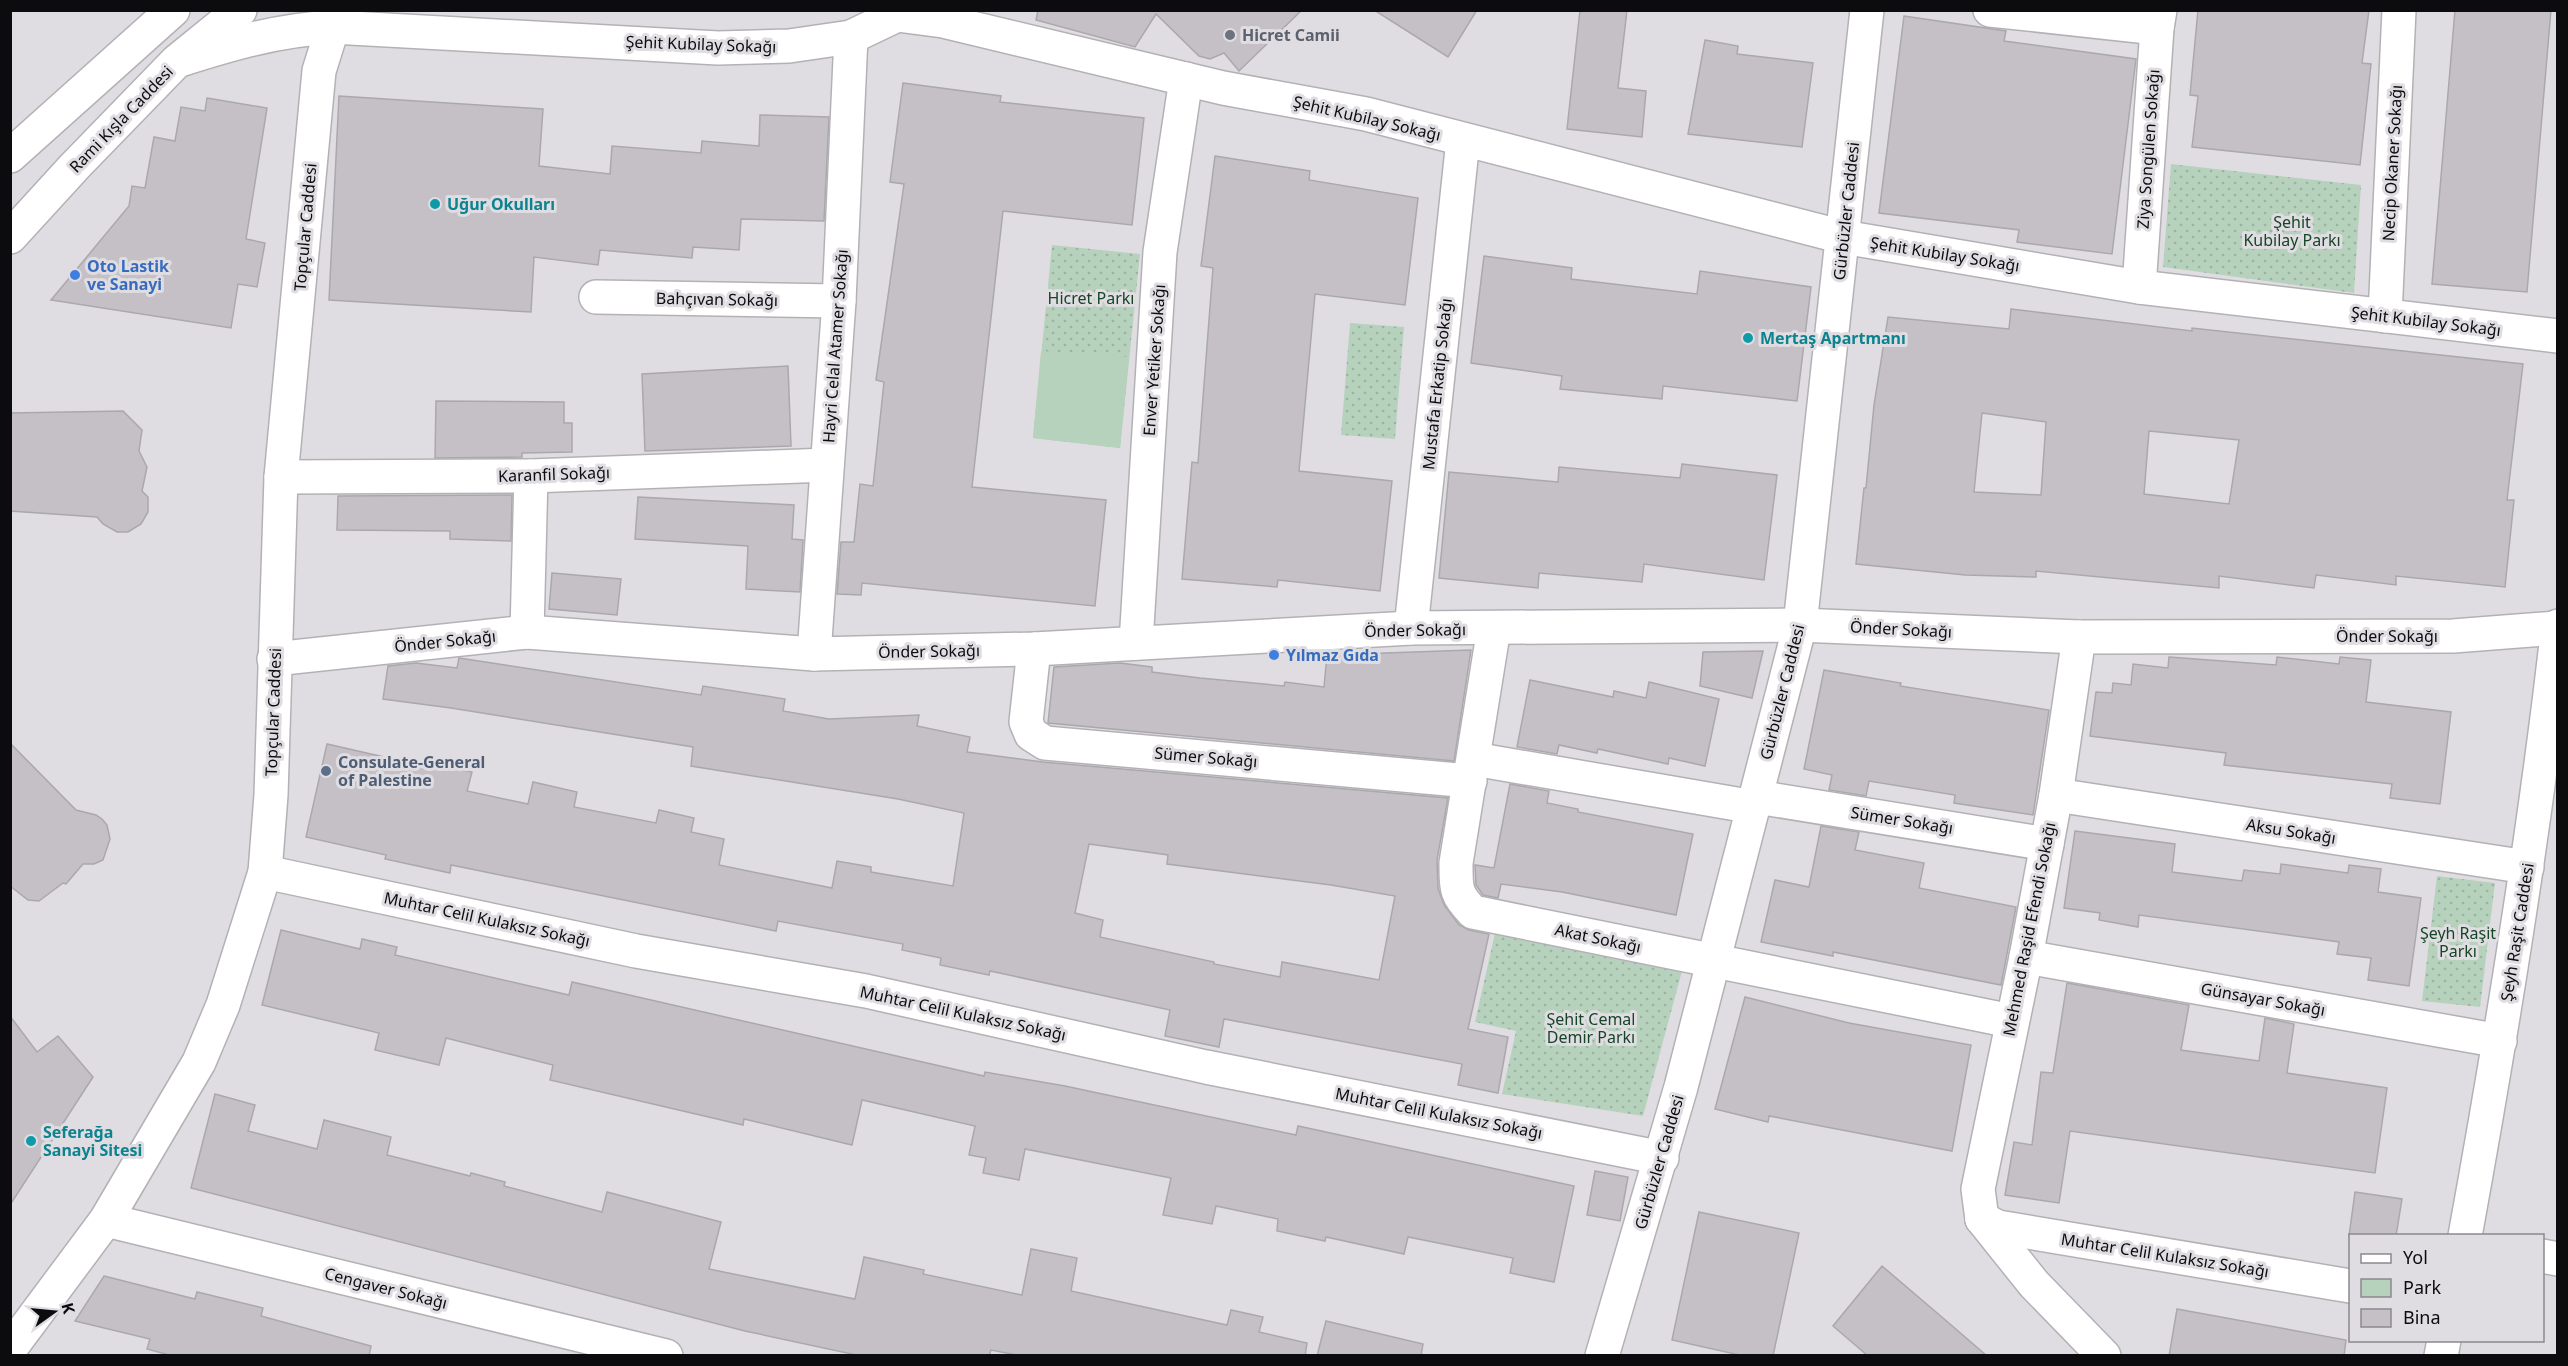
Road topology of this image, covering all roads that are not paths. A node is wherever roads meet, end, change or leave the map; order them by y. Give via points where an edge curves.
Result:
1 (173, 10) edge
2 (240, 10) edge
3 (1867, 10) edge
4 (1990, 10) edge
5 (2398, 10) edge
6 (897, 13) edge
7 (335, 19) edge
8 (2158, 19) edge
9 (851, 38) junction
10 (177, 61) junction
11 (1186, 79) junction
12 (1463, 140) junction
13 (10, 156) edge
14 (10, 237) edge
15 (1843, 237) junction
16 (2139, 287) junction
17 (596, 297) dead end
18 (839, 301) junction
19 (2385, 316) junction
20 (2558, 336) edge
21 (827, 465) junction
22 (531, 476) junction
23 (281, 477) junction
24 (1800, 625) junction
25 (2557, 627) edge
26 (1411, 628) junction
27 (1494, 628) junction
28 (527, 633) junction
29 (2079, 637) junction
30 (1136, 643) junction
31 (1034, 649) junction
32 (814, 654) junction
33 (274, 659) junction
34 (1472, 770) junction
35 (2056, 795) junction
36 (1755, 802) junction
37 (2547, 804) edge
38 (2047, 844) junction
39 (2527, 867) junction
40 (265, 872) junction
41 (2026, 957) junction
42 (1714, 962) junction
43 (2011, 1021) junction
44 (2500, 1041) junction
45 (1662, 1158) junction
46 (1982, 1219) junction
47 (106, 1220) junction
48 (2465, 1234) edge
49 (2349, 1286) edge
50 (10, 1349) edge
51 (666, 1356) edge
52 (1602, 1356) edge
53 (2104, 1356) edge

1 - 13 street
2 - 10 street, Rami Kışla Caddesi
3 - 15 street, Gürbüzler Caddesi
4 - 8 street
5 - 19 street, Necip Okaner Sokağı
6 - 9 street, Şehit Kubilay Sokağı
6 - 11 street, Şehit Kubilay Sokağı
7 - 9 street, Şehit Kubilay Sokağı via 718,48 789,46
7 - 10 street, Şehit Kubilay Sokağı via 245,39
7 - 23 street, Topçular Caddesi via 319,71
8 - 16 street, Ziya Songülen Sokağı
9 - 18 street, Hayri Celal Atamer Sokağı
10 - 14 street, Rami Kışla Caddesi
11 - 12 street, Şehit Kubilay Sokağı via 1366,114
11 - 30 street, Enver Yetiker Sokağı via 1160,252
12 - 15 street, Şehit Kubilay Sokağı
12 - 26 street, Mustafa Erkatip Sokağı
15 - 16 street, Şehit Kubilay Sokağı
15 - 24 street, Gürbüzler Caddesi
16 - 19 street, Şehit Kubilay Sokağı
17 - 18 street, Bahçıvan Sokağı
18 - 21 street, Hayri Celal Atamer Sokağı
19 - 20 street, Şehit Kubilay Sokağı
21 - 22 street, Karanfil Sokağı
21 - 32 street, Hayri Celal Atamer Sokağı
22 - 23 street, Karanfil Sokağı
22 - 28 street
23 - 33 street, Topçular Caddesi
24 - 27 street, Önder Sokağı
24 - 29 street, Önder Sokağı
24 - 36 street, Gürbüzler Caddesi
25 - 29 street, Önder Sokağı via 2453,636
25 - 37 street, Şeyh Raşit Caddesi
26 - 27 street, Önder Sokağı
26 - 30 street, Önder Sokağı
27 - 34 street, Akat Sokağı
28 - 32 street, Önder Sokağı
28 - 33 street, Önder Sokağı
29 - 35 street, Mehmed Raşid Efendi Sokağı
30 - 31 street, Önder Sokağı
31 - 32 street, Önder Sokağı
31 - 34 street, Sümer Sokağı via 1026,722 1031,734 1045,743
33 - 40 street, Topçular Caddesi
34 - 36 street, Sümer Sokağı
34 - 42 street, Akat Sokağı via 1456,863 1456,887 1473,912
35 - 38 street, Mehmed Raşid Efendi Sokağı
35 - 39 street, Aksu Sokağı
36 - 38 street, Sümer Sokağı
36 - 42 street, Gürbüzler Caddesi
37 - 39 street, Şeyh Raşit Caddesi
38 - 41 street, Mehmed Raşid Efendi Sokağı
39 - 44 street, Şeyh Raşit Caddesi
40 - 45 street, Muhtar Celil Kulaksız Sokağı via 636,951 866,991 1206,1067
40 - 47 street, Topçular Caddesi via 223,1005 199,1062
41 - 43 street, Mehmed Raşid Efendi Sokağı
41 - 44 street, Günsayar Sokağı
42 - 43 street, Akat Sokağı
42 - 45 street, Gürbüzler Caddesi
43 - 46 street, Mehmed Raşid Efendi Sokağı via 1978,1189
44 - 48 street, Şeyh Raşit Caddesi
45 - 52 street, Gürbüzler Caddesi
46 - 49 street, Muhtar Celil Kulaksız Sokağı via 1998,1227
46 - 53 street via 2034,1284
47 - 50 street, Topçular Caddesi
47 - 51 street, Cengaver Sokağı

